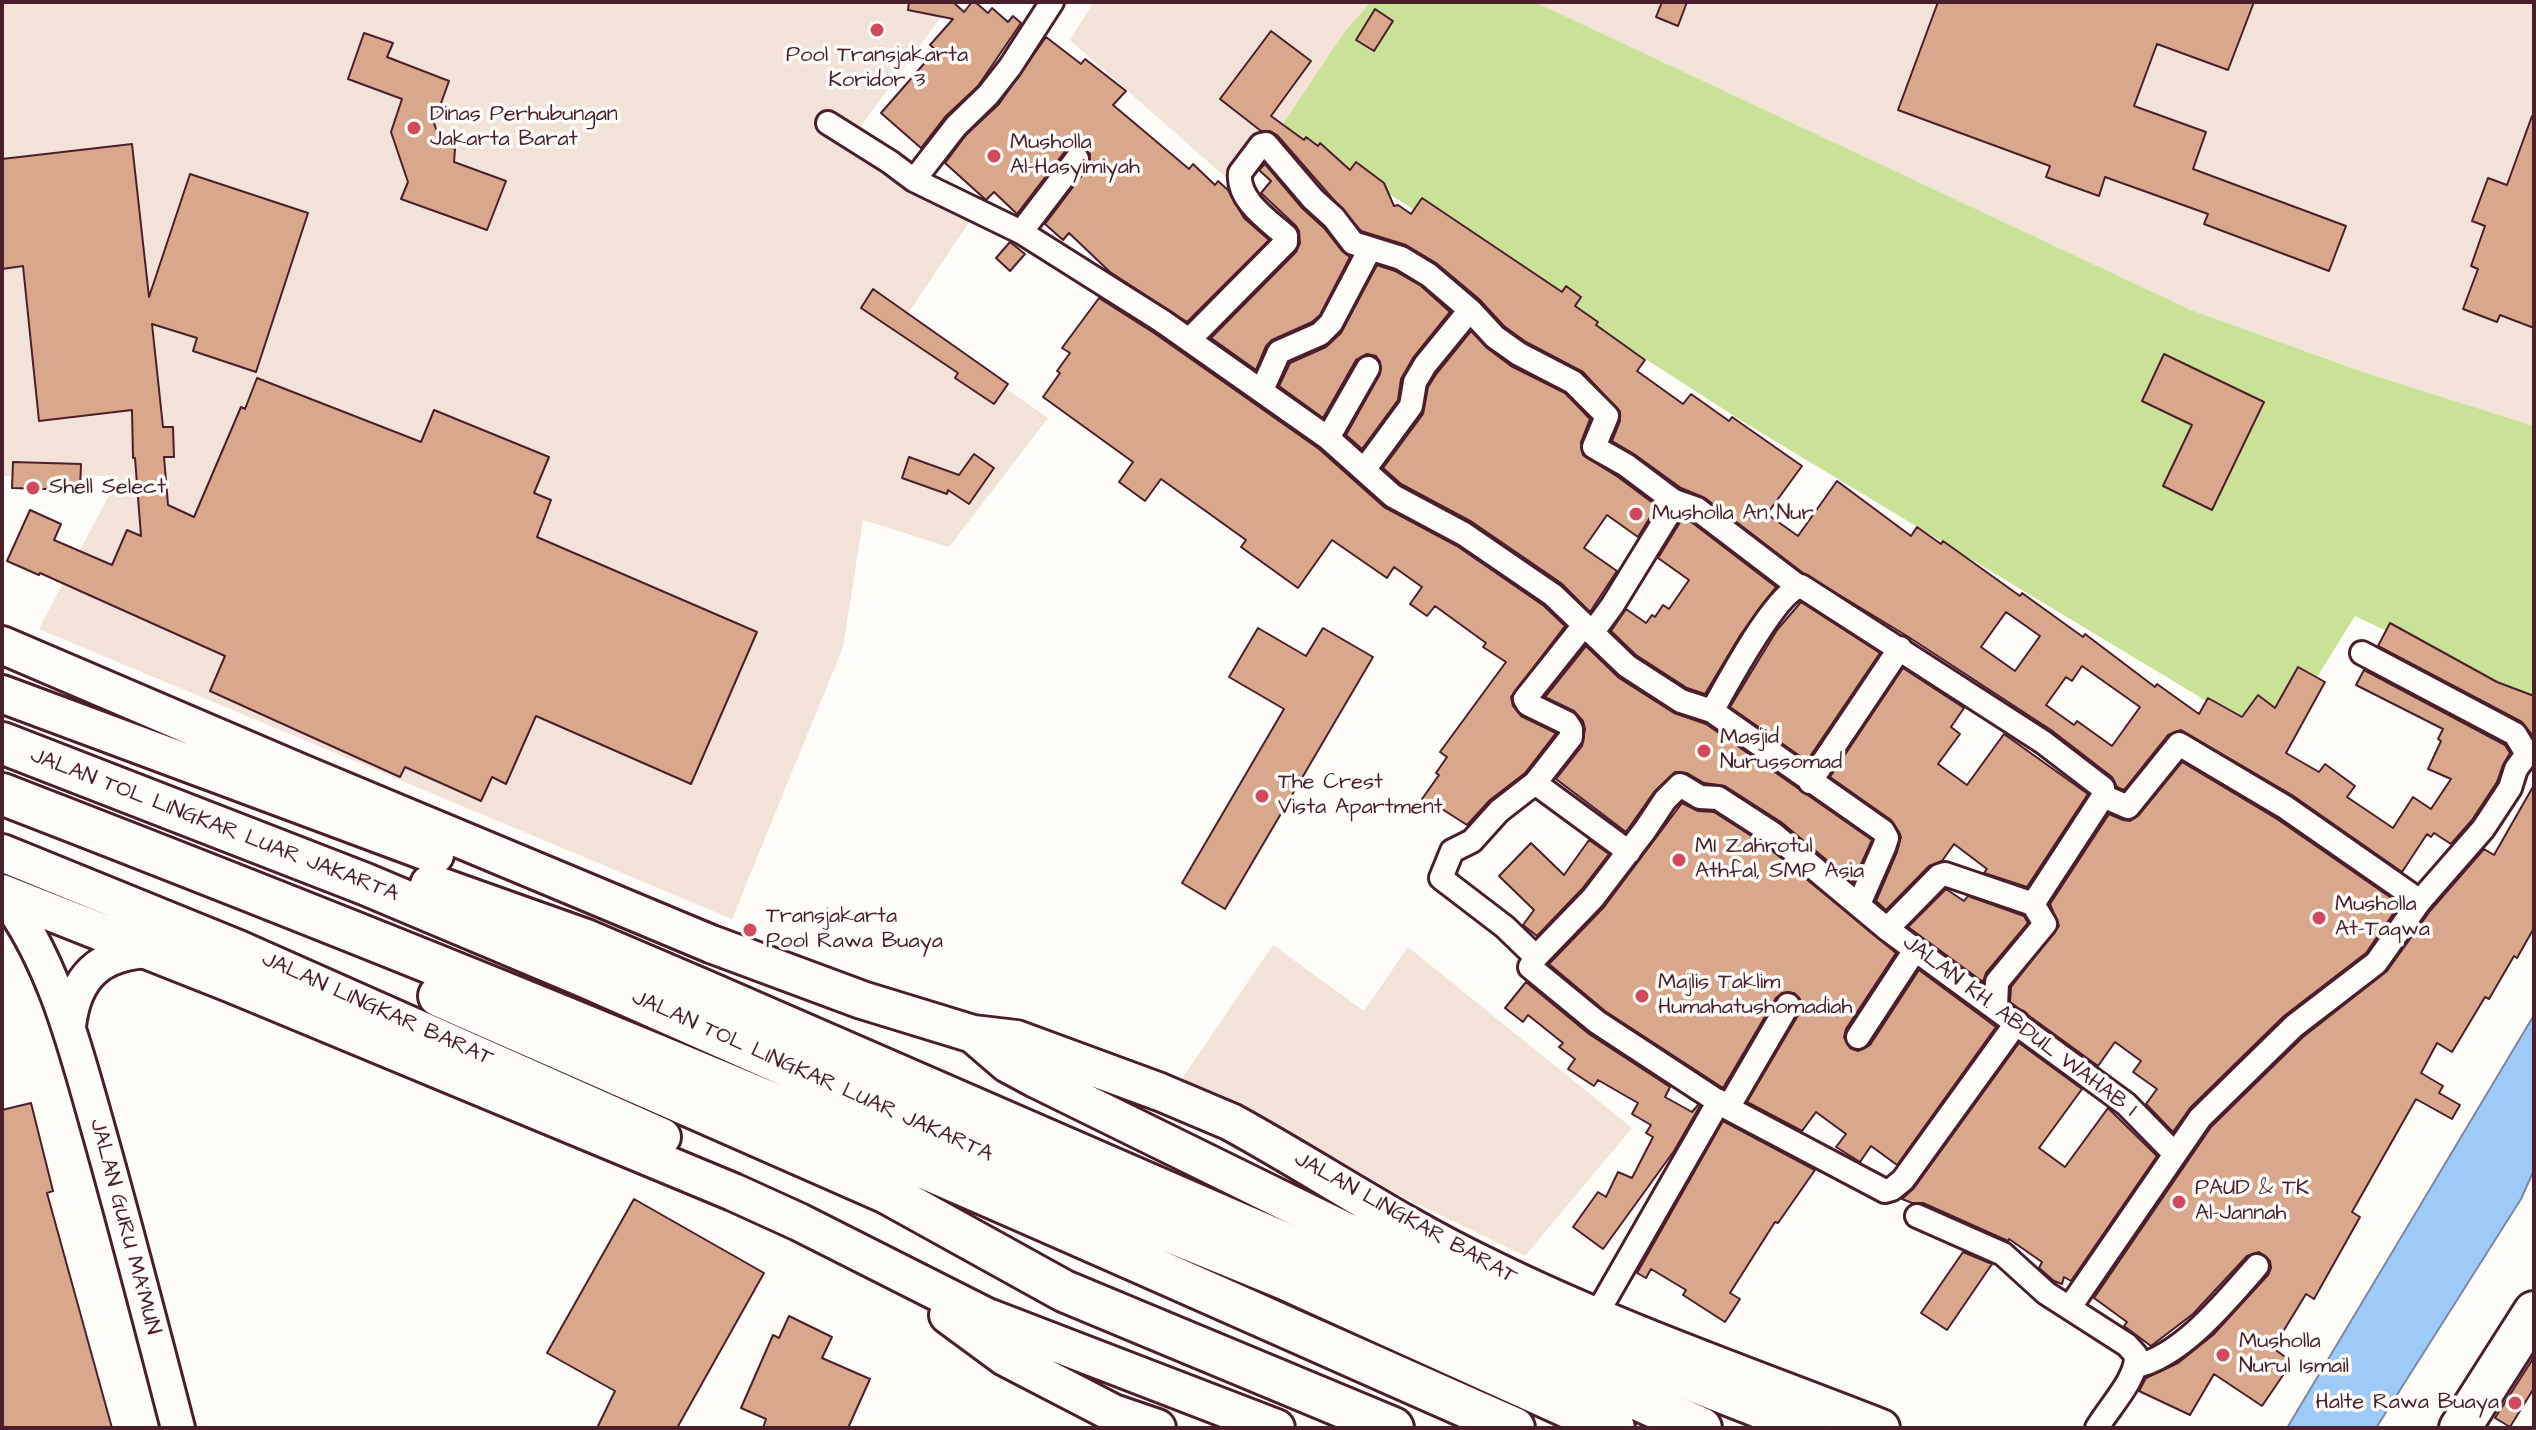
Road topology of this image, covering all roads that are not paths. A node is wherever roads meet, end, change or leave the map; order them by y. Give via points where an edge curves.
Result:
1 (1052, 2) edge
2 (828, 123) dead end
3 (1077, 159) dead end
4 (914, 180) junction
5 (1021, 232) junction
6 (1370, 249) junction
7 (1470, 310) junction
8 (1189, 340) junction
9 (1368, 368) dead end
10 (1262, 390) junction
11 (1328, 438) junction
12 (1364, 470) junction
13 (1674, 501) junction
14 (1798, 586) junction
15 (1588, 629) junction
16 (2, 645) edge
17 (1900, 648) junction
18 (2362, 653) dead end
19 (2, 694) edge
20 (1712, 711) junction
21 (2, 743) edge
22 (2531, 754) edge
23 (1810, 782) junction
24 (1535, 783) junction
25 (2, 794) edge
26 (2103, 796) junction
27 (1629, 852) junction
28 (2, 853) edge
29 (321, 868) junction
30 (251, 891) junction
31 (2, 893) edge
32 (2420, 901) junction
33 (1859, 904) junction
34 (2033, 904) junction
35 (1887, 929) junction
36 (705, 941) junction
37 (1915, 950) junction
38 (150, 951) junction
39 (1536, 957) junction
40 (1788, 1005) dead end
41 (1996, 1008) junction
42 (2017, 1022) junction
43 (69, 1026) junction
44 (973, 1034) junction
45 (1858, 1037) dead end
46 (1724, 1105) junction
47 (2175, 1154) junction
48 (730, 1185) junction
49 (1917, 1216) dead end
50 (2257, 1266) dead end
51 (898, 1273) junction
52 (2070, 1307) junction
53 (2534, 1312) edge
54 (1595, 1317) junction
55 (2137, 1366) junction
56 (178, 1428) edge
57 (1157, 1428) edge
58 (1276, 1428) edge
59 (1393, 1428) edge
60 (1514, 1428) edge
61 (1614, 1428) edge
62 (1701, 1428) edge
63 (1807, 1428) edge
64 (1881, 1428) edge
65 (2097, 1428) edge
66 (2460, 1428) edge

1 - 4 street via 1010,67
2 - 4 street
3 - 5 street
4 - 5 street
5 - 8 street
6 - 7 street via 1401,258 1429,275
6 - 8 street via 1353,243 1264,143 1239,179 1250,204 1287,240
6 - 10 street via 1331,323 1320,334 1279,352
7 - 12 street via 1425,365 1411,406
7 - 13 street via 1519,354 1573,382 1607,416 1594,447
8 - 10 street
9 - 11 street
10 - 11 street
11 - 12 street
12 - 15 street via 1393,496 1464,534 1553,595
13 - 14 street via 1697,509
13 - 15 street via 1612,606
14 - 17 street
14 - 20 street via 1759,631
15 - 20 street via 1640,675 1681,701
15 - 24 street via 1525,699 1571,729 1571,737
16 - 36 main road, JALAN LINGKAR BARAT
17 - 23 street
17 - 26 street via 2043,742 2103,788
18 - 22 street via 2515,734
19 - 36 main road, JALAN LINGKAR BARAT via 646,933
20 - 23 street
21 - 29 highway, JALAN TOL LINGKAR LUAR JAKARTA
22 - 32 street via 2516,769 2483,829
23 - 33 street via 1887,838
24 - 27 street
24 - 39 street via 1472,841 1452,851 1441,878
25 - 30 highway, JALAN TOL LINGKAR LUAR JAKARTA
26 - 32 street via 2128,807 2179,744 2285,807
26 - 34 street
27 - 33 street, JALAN KH. ABDUL WAHAB I via 1679,785 1700,797 1717,797 1772,833
27 - 39 street
28 - 48 main road, JALAN LINGKAR BARAT via 238,949 710,1158 726,1172
29 - 61 highway, JALAN TOL LINGKAR LUAR JAKARTA via 1285,1279
29 - 62 highway via 348,858 360,861 583,939
30 - 59 highway via 308,938 887,1193 1064,1291
30 - 60 highway, JALAN TOL LINGKAR LUAR JAKARTA via 870,1145
31 - 38 main road, JALAN LINGKAR BARAT
31 - 43 street, JALAN GURU MA'MUN via 32,938
32 - 47 street via 2376,963 2294,1026 2200,1118
33 - 35 street, JALAN KH. ABDUL WAHAB I
34 - 35 street via 1945,874
34 - 41 street via 2045,924 1997,982
35 - 37 street, JALAN KH. ABDUL WAHAB I
36 - 44 main road, JALAN LINGKAR BARAT via 862,1000
37 - 41 street, JALAN KH. ABDUL WAHAB I
37 - 45 street
38 - 43 street, JALAN GURU MA'MUN via 109,958 92,970 71,1005
38 - 48 main road, JALAN LINGKAR BARAT
39 - 46 street via 1530,967 1597,1022
40 - 46 street
41 - 42 street, JALAN KH. ABDUL WAHAB I
42 - 46 street via 1903,1180 1885,1191
42 - 47 street, JALAN KH. ABDUL WAHAB I via 2126,1104
43 - 56 street, JALAN GURU MA'MUN
44 - 54 main road, JALAN LINGKAR BARAT via 1016,1039 1231,1122 1449,1248
44 - 63 main road, JALAN LINGKAR BARAT via 1008,1064 1500,1307
46 - 54 street
47 - 52 street
48 - 51 main road, JALAN LINGKAR BARAT
49 - 52 street via 2003,1254
50 - 55 street via 2212,1317 2153,1362
51 - 57 main road, JALAN LINGKAR BARAT via 1005,1357 1113,1413
51 - 58 main road, JALAN LINGKAR BARAT via 985,1316
52 - 55 street via 2127,1345
53 - 66 highway
54 - 64 main road, JALAN LINGKAR BARAT
55 - 65 street

